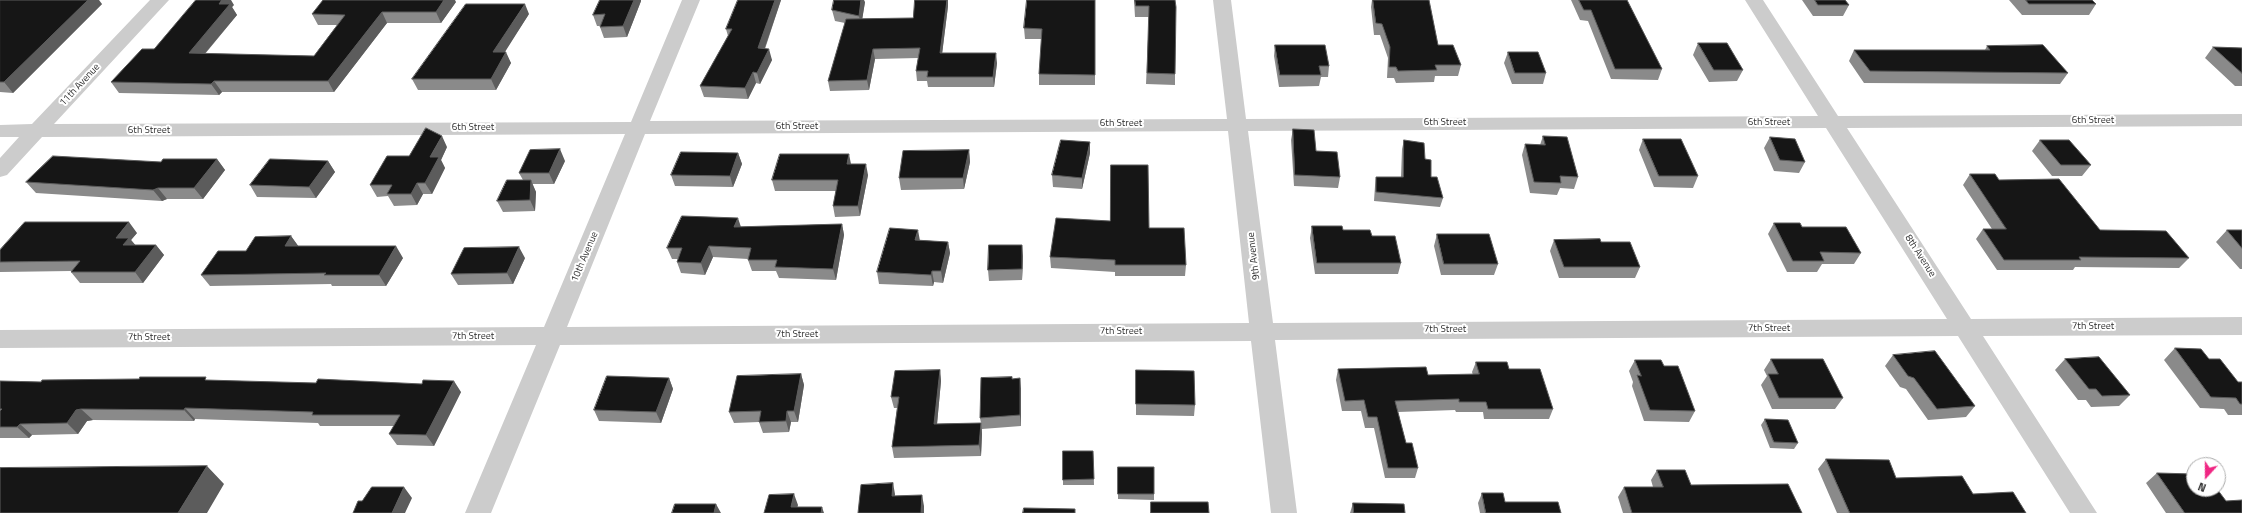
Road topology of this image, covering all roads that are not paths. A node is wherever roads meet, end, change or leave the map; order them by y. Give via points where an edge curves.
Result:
1 (160, 0) edge
2 (691, 0) edge
3 (1222, 0) edge
4 (1754, 0) edge
5 (2242, 120) edge
6 (1834, 122) junction
7 (1238, 124) junction
8 (638, 128) junction
9 (36, 131) junction
10 (0, 132) edge
11 (0, 170) edge
12 (2242, 326) edge
13 (1966, 328) junction
14 (1263, 331) junction
15 (552, 337) junction
16 (0, 339) edge
17 (478, 513) edge
18 (1284, 513) edge
19 (2084, 513) edge

1 - 9 street, 11th Avenue
2 - 8 street, 10th Avenue
3 - 7 street, 9th Avenue
4 - 6 street, 8th Avenue
5 - 6 street, 6th Street
6 - 7 street, 6th Street
6 - 13 street, 8th Avenue
7 - 8 street, 6th Street
7 - 14 street, 9th Avenue
8 - 9 street, 6th Street
8 - 15 street, 10th Avenue
9 - 10 street, 6th Street
9 - 11 street, 11th Avenue
12 - 13 street, 7th Street
13 - 14 street, 7th Street
13 - 19 street, 8th Avenue
14 - 15 street, 7th Street
14 - 18 street, 9th Avenue
15 - 16 street, 7th Street
15 - 17 street, 10th Avenue

